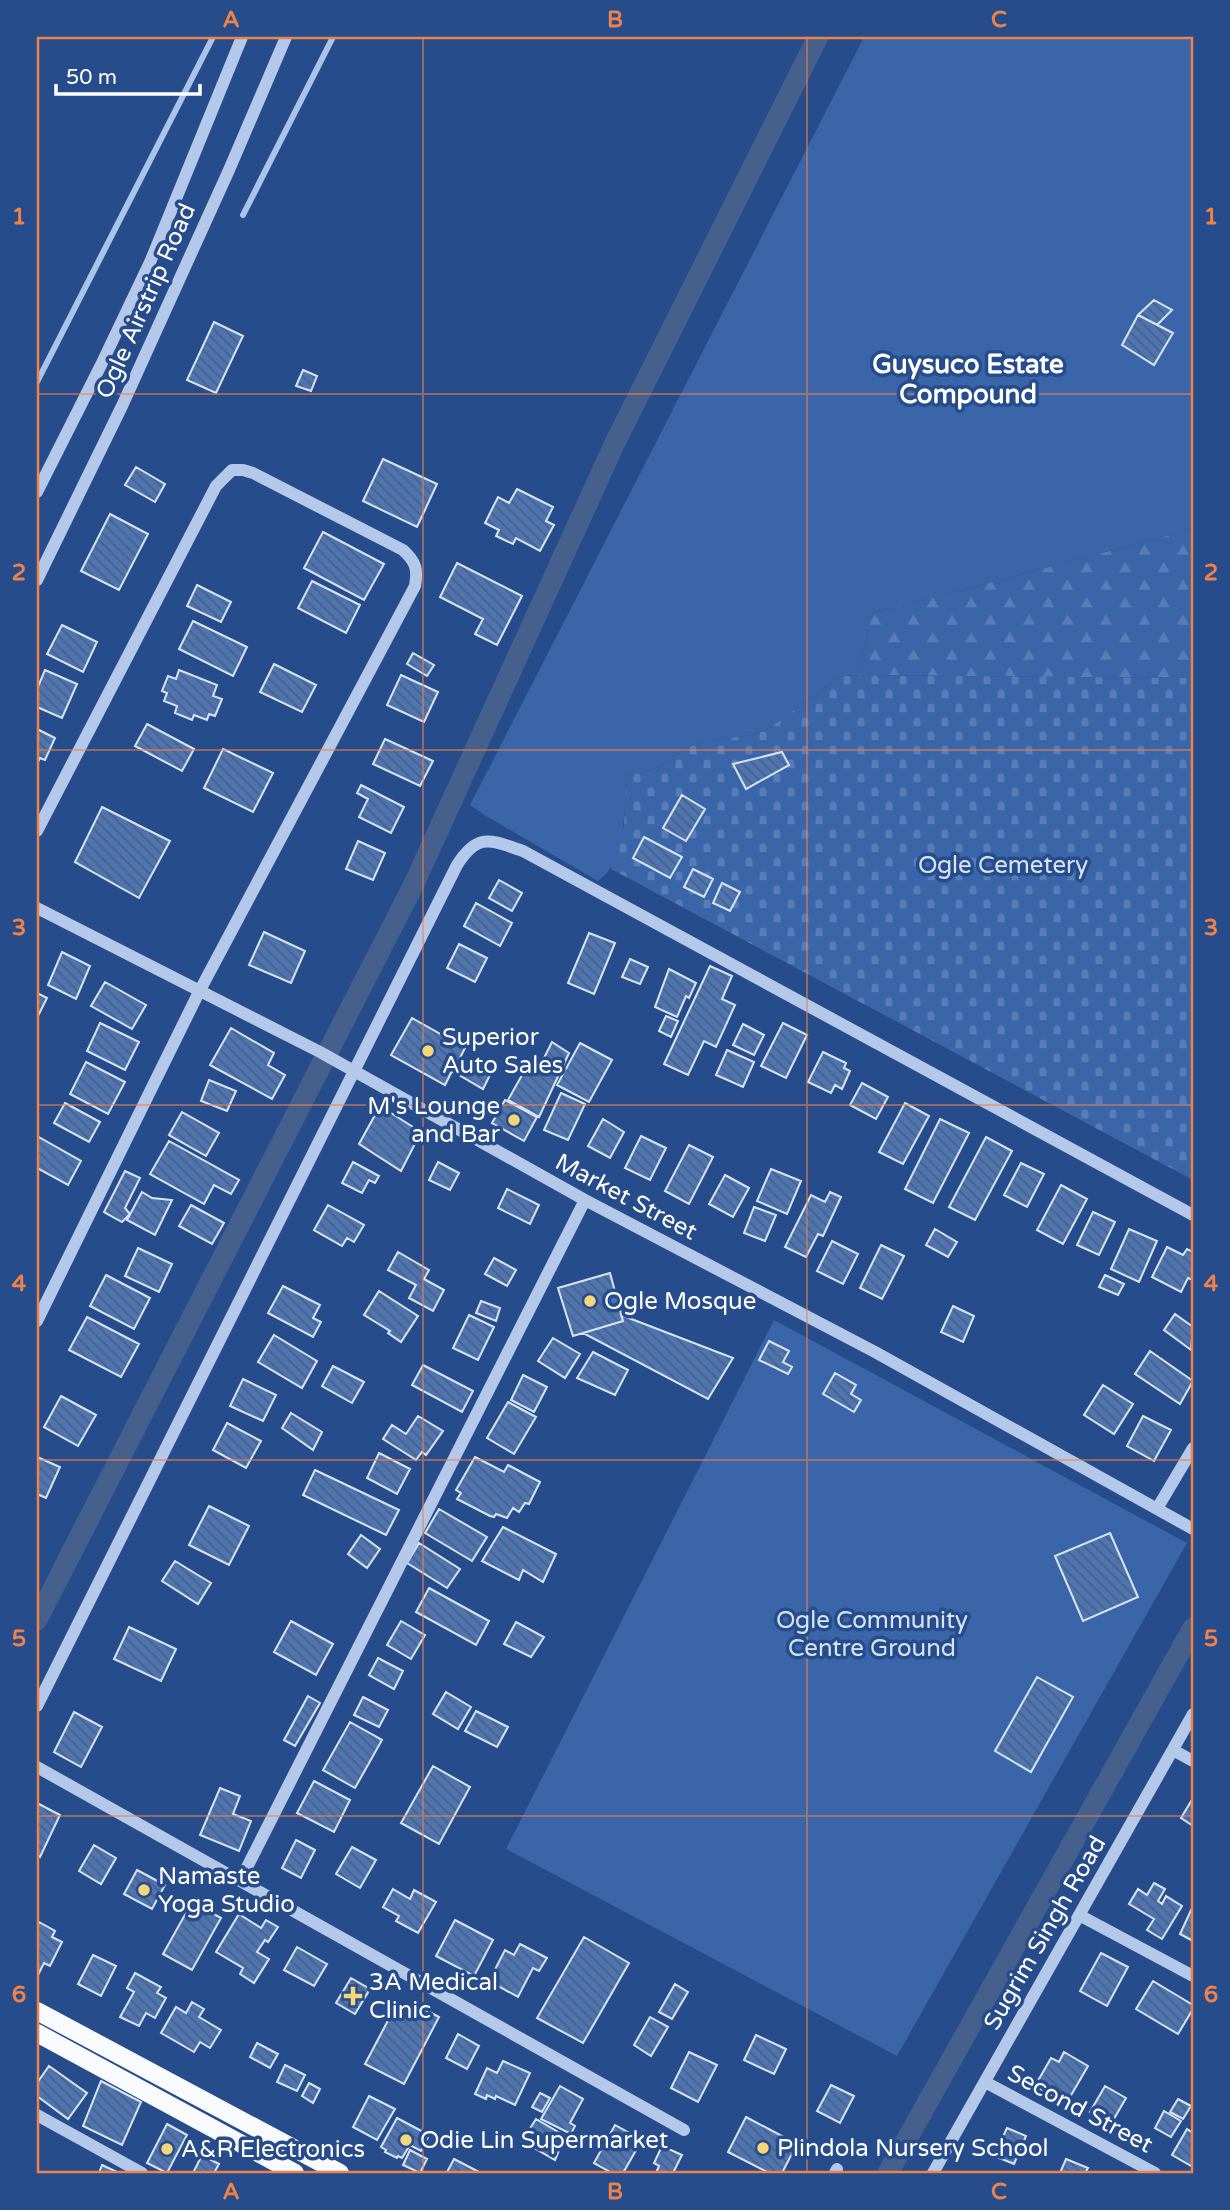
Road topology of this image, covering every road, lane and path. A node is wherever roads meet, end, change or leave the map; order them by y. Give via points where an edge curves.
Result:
1 (242, 37) edge
2 (286, 37) edge
3 (37, 492) edge
4 (37, 580) edge
5 (37, 831) edge
6 (37, 908) edge
7 (199, 992) junction
8 (347, 1068) junction
9 (585, 1200) junction
10 (1193, 1214) edge
11 (37, 1321) edge
12 (1193, 1448) edge
13 (1158, 1507) junction
14 (1193, 1529) edge
15 (37, 1706) edge
16 (1193, 1714) edge
17 (1173, 1750) junction
18 (1193, 1761) edge
19 (37, 1767) edge
20 (240, 1881) junction
21 (1079, 1915) junction
22 (1193, 1976) edge
23 (37, 2011) edge
24 (37, 2032) edge
25 (985, 2082) junction
26 (37, 2115) edge
27 (684, 2130) dead end
28 (142, 2173) edge
29 (295, 2173) edge
30 (340, 2173) edge
31 (933, 2173) edge
32 (1155, 2173) edge

1 - 3 street, Ogle Airstrip Road via 151,260
2 - 4 street, Ogle Airstrip Road via 122,406
5 - 7 street via 216,486 232,470 253,473 403,550 416,566 415,586
6 - 7 street, Market Street
7 - 8 street, Market Street
7 - 11 street
8 - 9 street, Market Street
8 - 10 street via 457,865 477,842 490,842 535,858
8 - 15 street
9 - 13 street, Market Street
9 - 20 street
12 - 13 street
13 - 14 street, Market Street
16 - 17 street, Sugrim Singh Road
17 - 18 street
17 - 21 street, Sugrim Singh Road
19 - 20 street
20 - 27 street
21 - 22 street
21 - 25 street, Sugrim Singh Road
23 - 30 main road
24 - 29 main road
25 - 31 street, Sugrim Singh Road
25 - 32 street, Second Street
26 - 28 street

